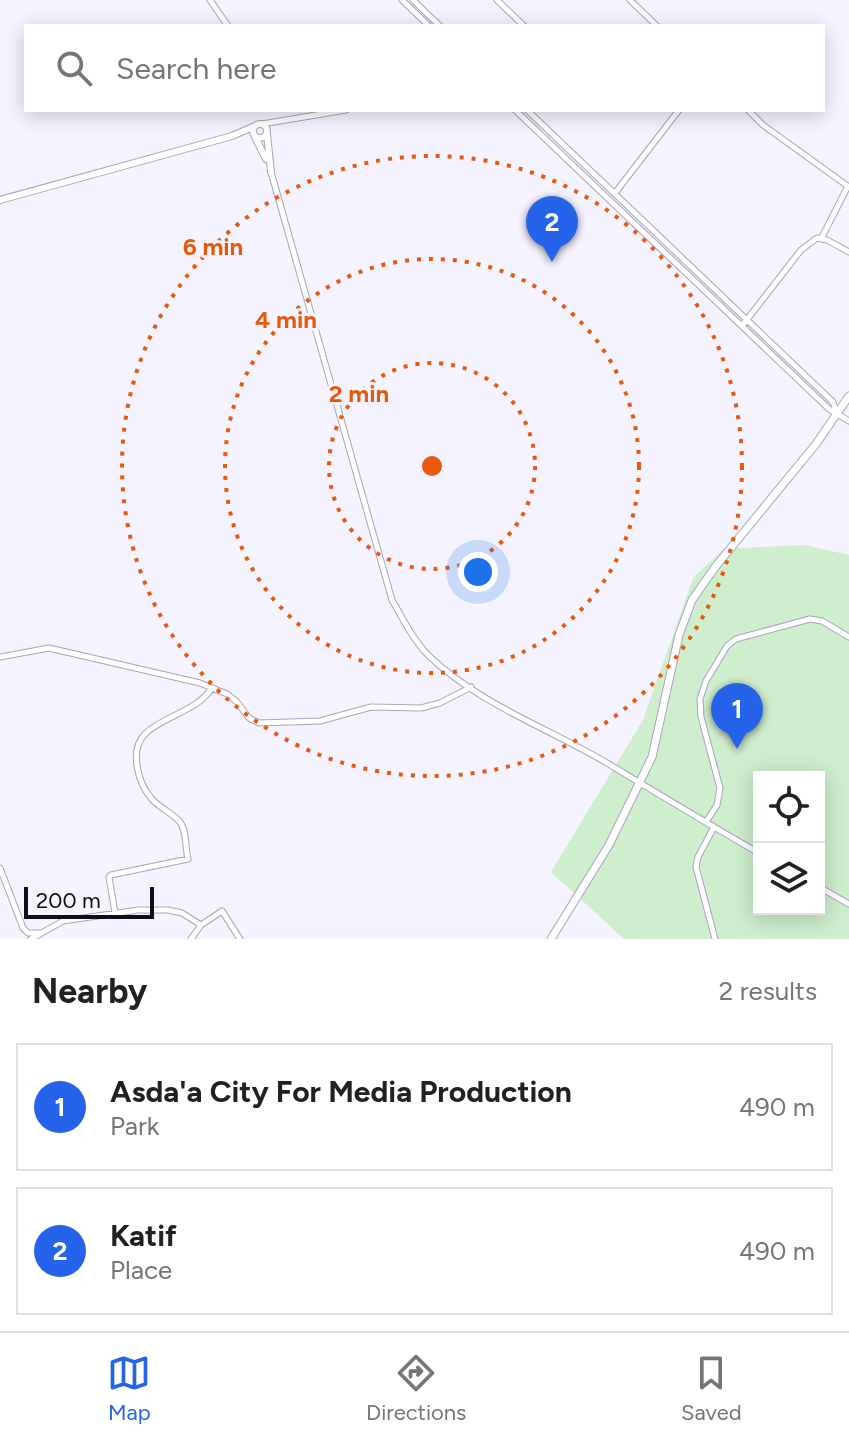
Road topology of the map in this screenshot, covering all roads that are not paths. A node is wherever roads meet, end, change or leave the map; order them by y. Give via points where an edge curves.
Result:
1 (210, 0) edge
2 (402, 0) edge
3 (413, 0) edge
4 (497, 0) edge
5 (630, 0) edge
6 (227, 24) edge
7 (427, 24) edge
8 (438, 24) edge
9 (522, 24) edge
10 (655, 24) edge
11 (336, 112) edge
12 (517, 112) edge
13 (529, 112) edge
14 (677, 112) edge
15 (750, 112) edge
16 (265, 127) junction
17 (232, 136) junction
18 (255, 137) junction
19 (271, 172) junction
20 (849, 186) edge
21 (615, 193) junction
22 (0, 200) edge
23 (821, 239) junction
24 (849, 252) edge
25 (747, 320) junction
26 (742, 326) junction
27 (849, 396) edge
28 (837, 412) junction
29 (849, 421) edge
30 (849, 637) edge
31 (0, 657) edge
32 (471, 687) junction
33 (212, 688) junction
34 (640, 784) junction
35 (706, 822) junction
36 (714, 827) junction
37 (753, 850) edge
38 (0, 868) edge
39 (825, 890) edge
40 (849, 904) edge
41 (115, 913) junction
42 (201, 925) junction
43 (42, 932) junction
44 (31, 939) edge
45 (191, 939) edge
46 (240, 939) edge
47 (551, 939) edge
48 (715, 939) edge

1 - 6 street
2 - 7 street
3 - 8 street
4 - 9 street
5 - 10 street
11 - 16 street
12 - 26 street
13 - 21 street
14 - 21 street
15 - 20 street
16 - 17 street
16 - 18 street via 253,131
16 - 18 street via 262,139
16 - 19 street
17 - 18 street
17 - 22 street
18 - 19 street
19 - 32 street via 392,600 427,654
20 - 23 street
21 - 25 street
23 - 24 street
23 - 25 street via 801,250
25 - 26 street
25 - 28 street via 833,402
26 - 28 street
27 - 28 main road
28 - 29 street
28 - 34 main road via 688,609 652,757
30 - 35 street via 810,619 727,646 700,699 720,788
31 - 33 street via 49,648
32 - 33 street via 421,708 371,707 320,721 287,723 254,721 237,702
32 - 34 street
33 - 41 street via 145,734 137,752 146,791 182,825 188,859 111,875
34 - 35 street
34 - 47 main road
35 - 36 street
36 - 37 street
36 - 48 street via 696,867
38 - 43 street via 23,928
39 - 40 street
41 - 42 street via 168,910
41 - 43 street via 63,921
42 - 45 street
42 - 46 street via 222,911
43 - 44 street

